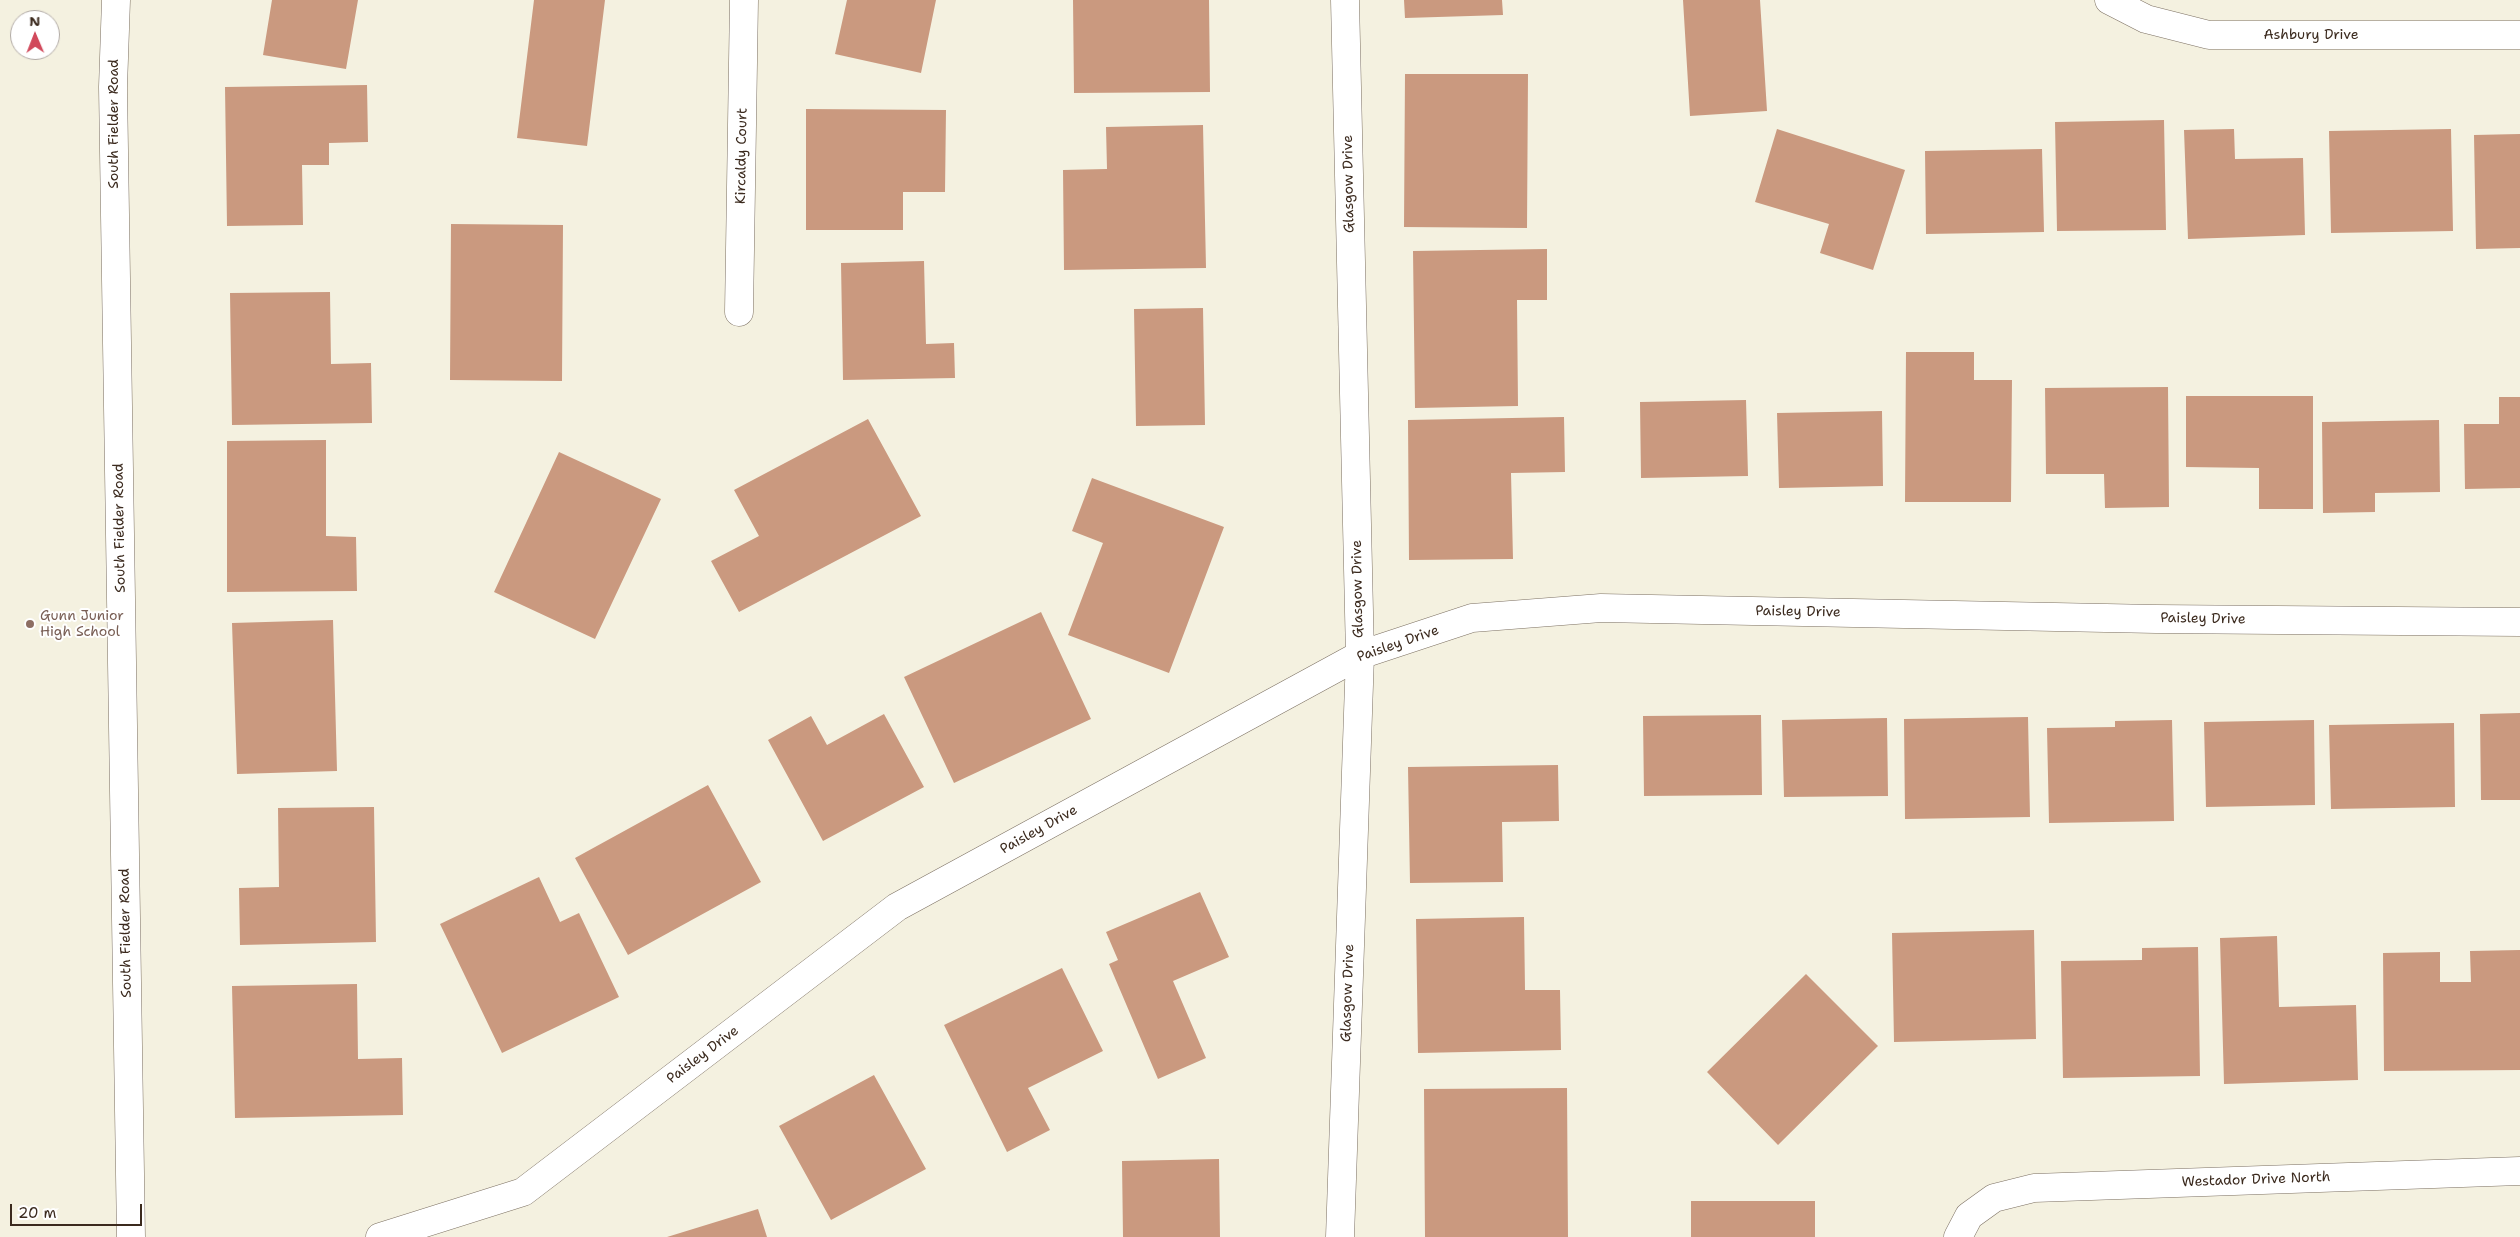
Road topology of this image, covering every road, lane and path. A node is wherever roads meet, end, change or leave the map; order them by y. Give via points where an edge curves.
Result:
1 (116, 0) edge
2 (744, 0) edge
3 (1345, 0) edge
4 (2109, 0) edge
5 (2520, 35) edge
6 (739, 312) dead end
7 (2520, 622) edge
8 (1360, 655) junction
9 (2520, 1171) edge
10 (131, 1237) edge
11 (380, 1237) edge
12 (1340, 1237) edge
13 (1958, 1237) edge

1 - 10 street, South Fielder Road via 113,87
2 - 6 street, Kircaldy Court
3 - 8 street, Glasgow Drive
4 - 5 street, Ashbury Drive via 2146,19 2209,35
7 - 8 street, Paisley Drive via 2146,619 1601,608 1472,618
8 - 11 street, Paisley Drive via 897,907 523,1192
8 - 12 street, Glasgow Drive
9 - 13 street, Westador Drive North via 2034,1188 1994,1198 1969,1216

